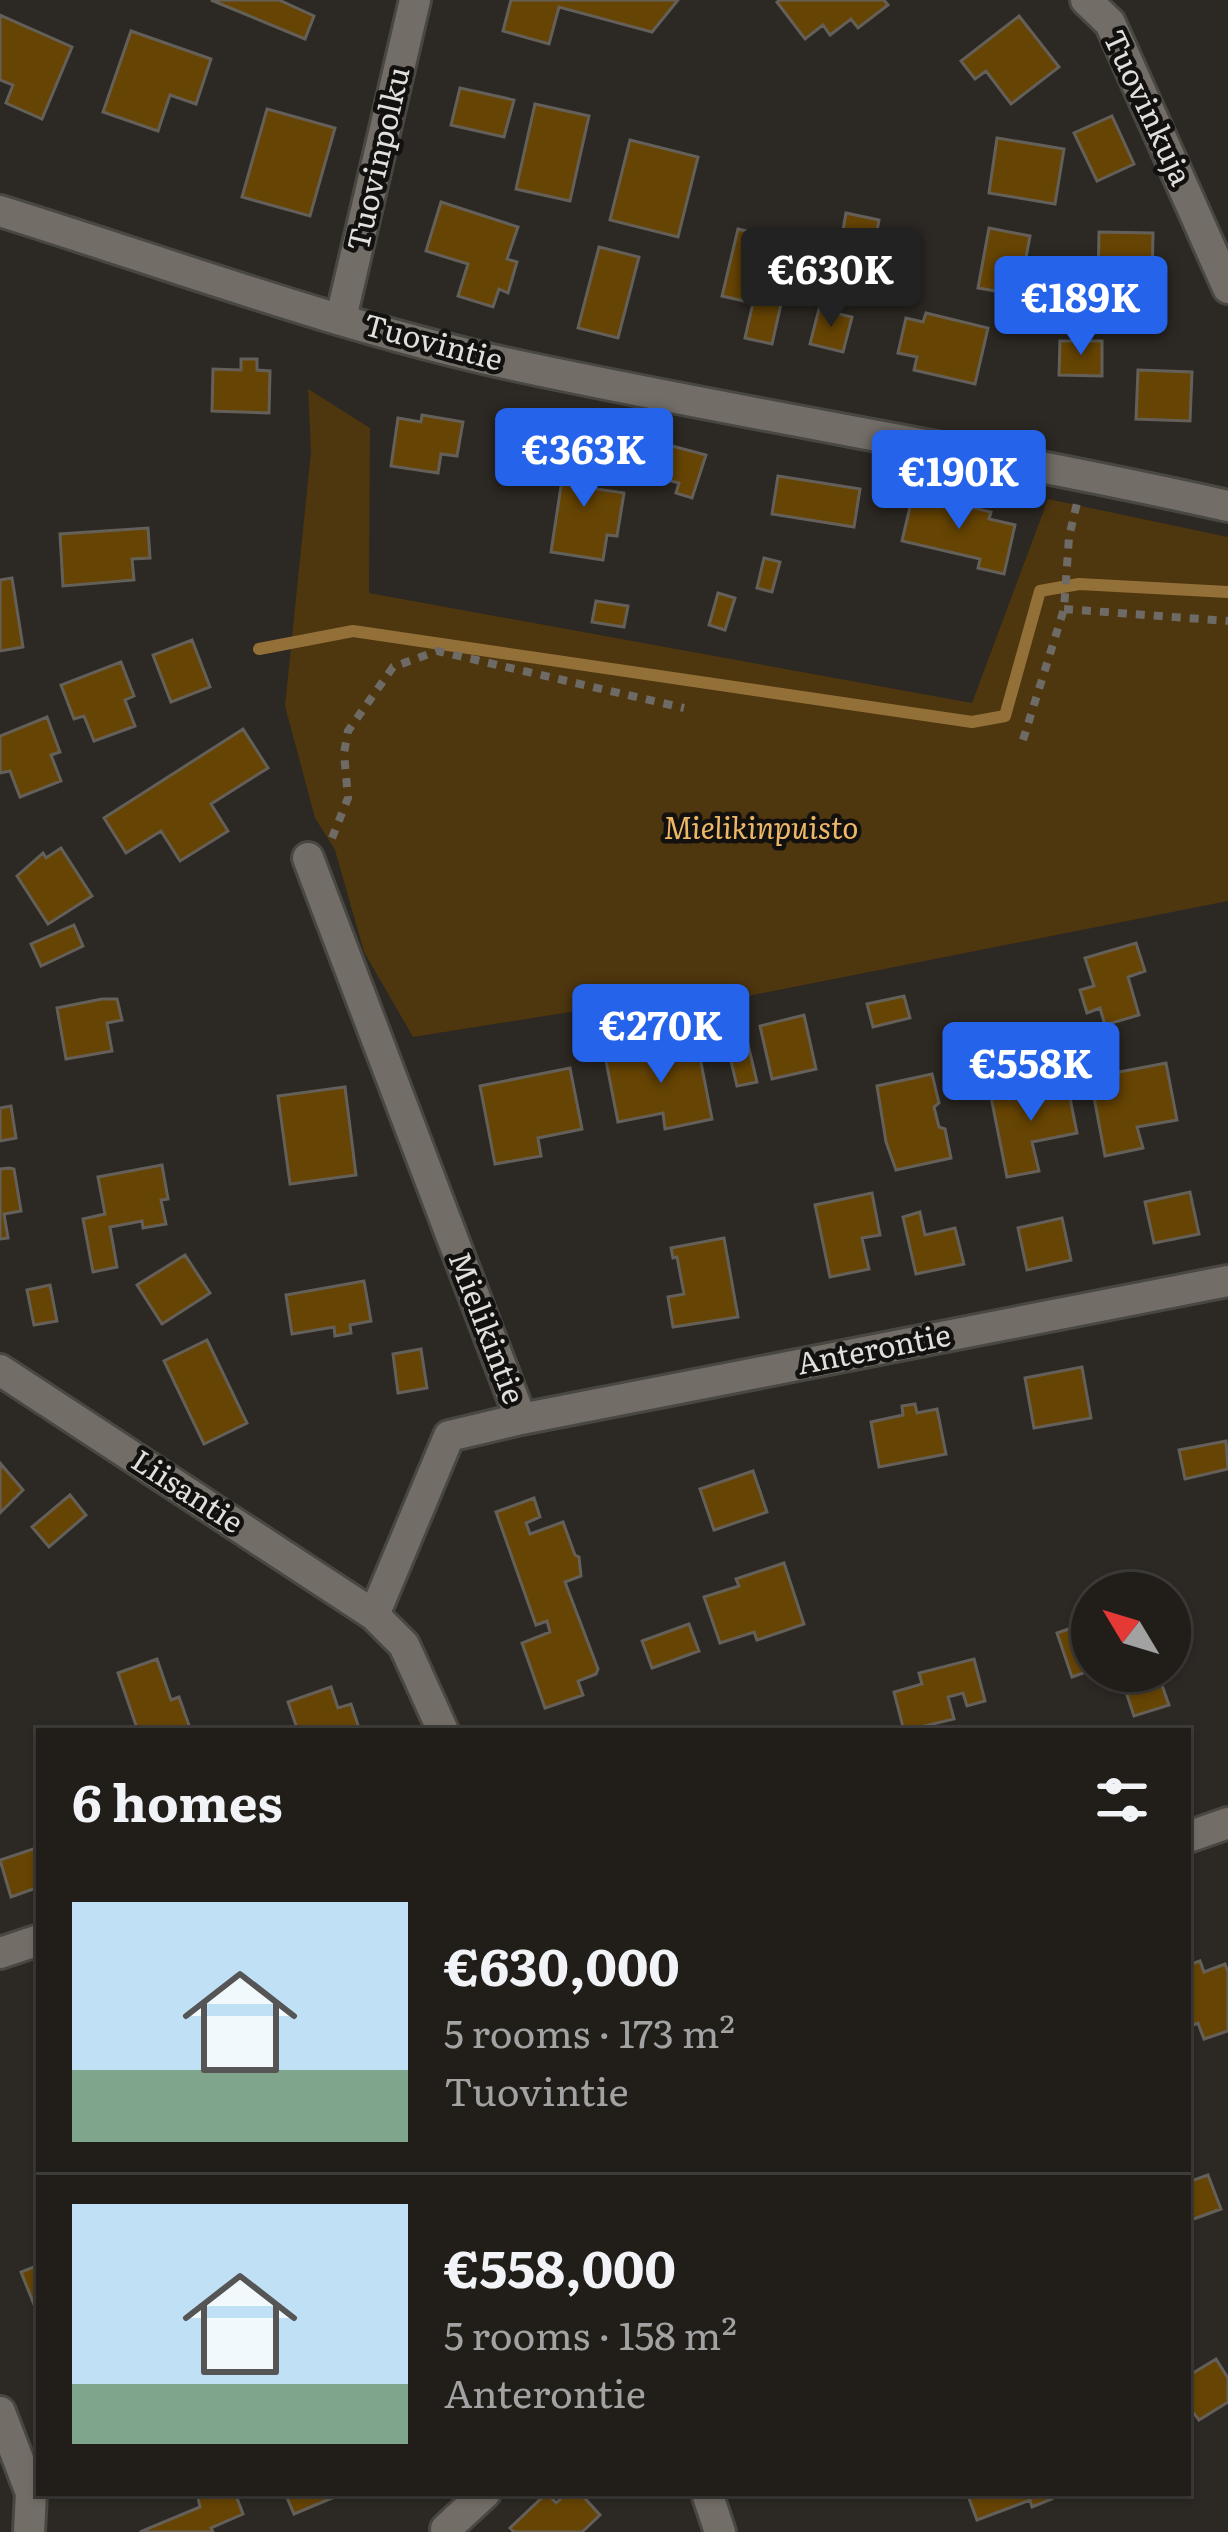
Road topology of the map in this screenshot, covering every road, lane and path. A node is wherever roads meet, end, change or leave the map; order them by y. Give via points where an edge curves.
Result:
1 (415, 0) edge
2 (1085, 0) edge
3 (0, 212) edge
4 (1228, 288) edge
5 (341, 318) junction
6 (1083, 473) junction
7 (1228, 506) edge
8 (1064, 609) junction
9 (1228, 621) edge
10 (684, 708) dead end
11 (1023, 740) dead end
12 (308, 858) joint
13 (1228, 1281) edge
14 (0, 1370) edge
15 (521, 1419) junction
16 (374, 1615) junction
17 (442, 1728) edge
18 (1228, 1822) edge
19 (1191, 1836) edge
20 (36, 1941) edge
21 (0, 1954) edge
22 (0, 2412) edge
23 (482, 2496) edge
24 (708, 2496) edge
25 (446, 2529) dead end
26 (29, 2532) edge
27 (720, 2532) edge

1 - 5 street, Tuovinpolku
2 - 4 street, Tuovinkuja via 1110,23
3 - 5 street, Tuovintie
5 - 6 street, Tuovintie via 511,364
6 - 7 street, Tuovintie
6 - 8 path
8 - 9 path
8 - 11 path
10 - 12 path via 437,651 393,667 348,731 348,798 338,828
12 - 15 street, Mielikintie
13 - 15 street, Anterontie
14 - 16 street, Liisantie
15 - 16 street, Mielikintie via 449,1436
16 - 17 street via 404,1645
18 - 19 street
20 - 21 street
22 - 26 street via 31,2493
23 - 25 street
24 - 27 street

